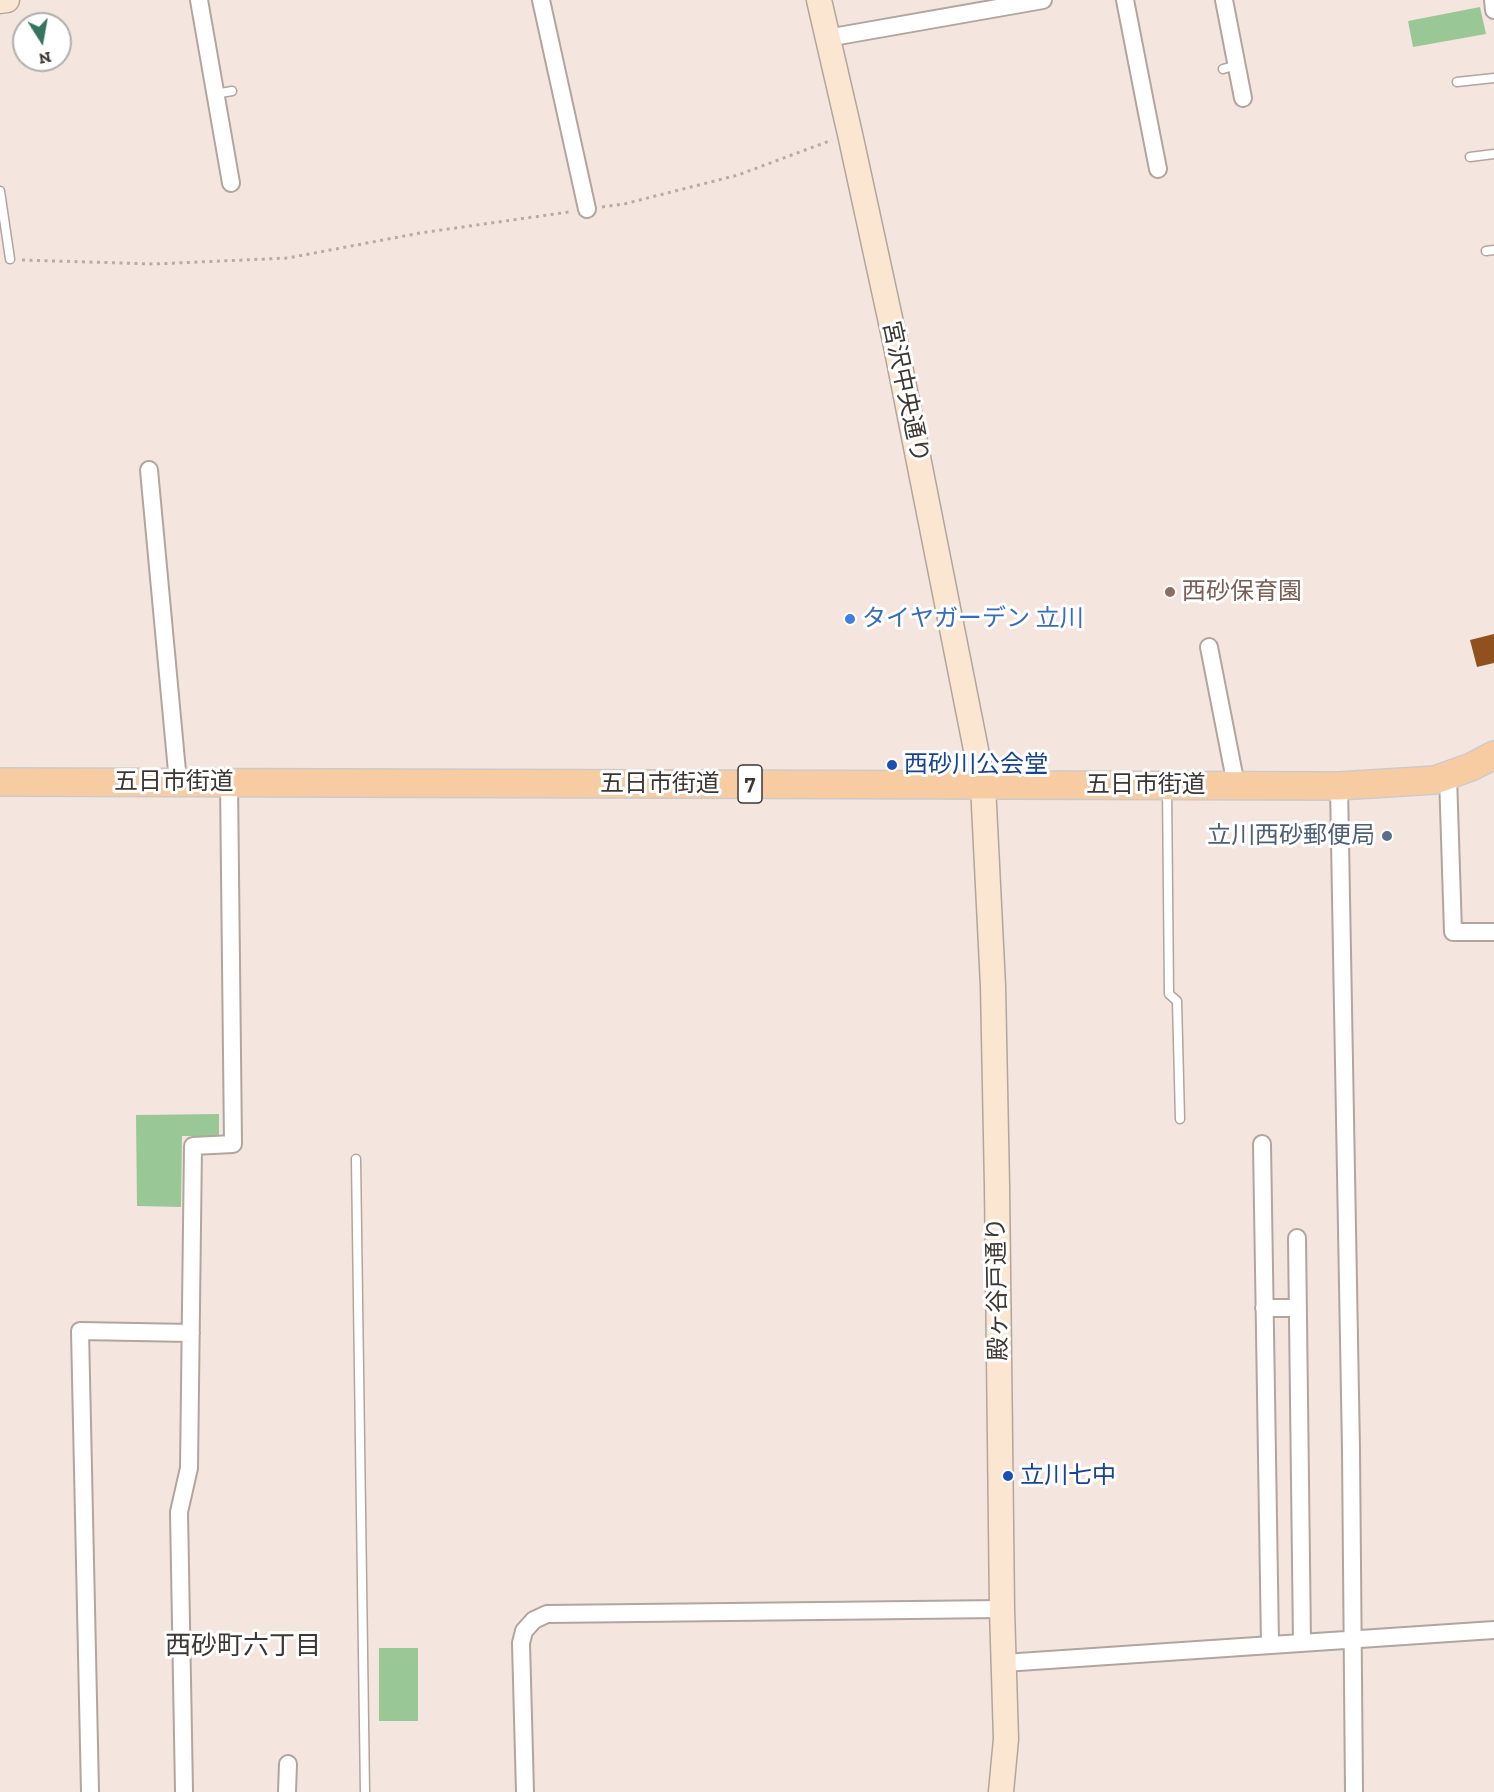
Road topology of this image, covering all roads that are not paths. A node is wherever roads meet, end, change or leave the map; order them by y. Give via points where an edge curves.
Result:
1 (7, 0) edge
2 (199, 0) edge
3 (542, 0) edge
4 (819, 0) edge
5 (1043, 0) edge
6 (1125, 0) edge
7 (1224, 0) edge
8 (1492, 0) edge
9 (0, 2) edge
10 (1494, 10) edge
11 (827, 38) junction
12 (1494, 78) edge
13 (1457, 82) dead end
14 (232, 91) dead end
15 (214, 94) junction
16 (1243, 99) dead end
17 (1494, 154) edge
18 (1470, 158) dead end
19 (1158, 170) dead end
20 (231, 183) dead end
21 (0, 191) edge
22 (587, 209) road end
23 (10, 259) road end
24 (149, 470) dead end
25 (1209, 647) dead end
26 (1494, 755) edge
27 (1448, 776) junction
28 (0, 782) edge
29 (178, 782) junction
30 (230, 782) junction
31 (1167, 784) junction
32 (983, 785) junction
33 (1236, 785) junction
34 (1339, 786) junction
35 (1494, 932) edge
36 (1180, 1119) dead end
37 (1262, 1144) dead end
38 (356, 1159) dead end
39 (1297, 1238) dead end
40 (1264, 1308) junction
41 (1298, 1308) junction
42 (191, 1332) junction
43 (1002, 1609) junction
44 (1494, 1630) edge
45 (1353, 1638) junction
46 (1302, 1642) junction
47 (1270, 1644) junction
48 (1004, 1663) junction
49 (288, 1764) dead end
50 (184, 1791) edge
51 (90, 1792) edge
52 (287, 1792) edge
53 (365, 1792) edge
54 (525, 1792) edge
55 (1001, 1792) edge
56 (1353, 1792) edge

1 - 9 street
2 - 15 street
3 - 22 street
4 - 11 street, 宮沢中央通り
5 - 11 street
6 - 19 street
7 - 16 street via 1230,67
8 - 10 street
11 - 32 street, 宮沢中央通り via 902,376
12 - 13 lane
14 - 15 lane
15 - 20 street
17 - 18 lane
21 - 23 lane
24 - 29 street
25 - 33 street
26 - 27 main road, 五日市街道 / 7
27 - 34 main road, 五日市街道 / 7
27 - 35 street via 1453,932
28 - 29 main road, 五日市街道 / 7
29 - 30 main road, 五日市街道 / 7
30 - 32 main road, 五日市街道 / 7
30 - 42 street via 233,1144 193,1146
31 - 32 main road, 五日市街道 / 7
31 - 33 main road, 五日市街道 / 7
31 - 36 lane via 1169,994 1177,1001
32 - 43 street, 殿ヶ谷戸通り via 993,986
33 - 34 main road, 五日市街道 / 7
34 - 45 street
37 - 40 street
38 - 53 lane
39 - 41 street
40 - 41 street
40 - 47 street
41 - 46 street
42 - 50 street via 189,1468 179,1512
42 - 51 street via 80,1331
43 - 48 street, 殿ヶ谷戸通り
43 - 54 street via 547,1614 524,1631 521,1643
44 - 45 street
45 - 46 street
45 - 56 street
46 - 47 street
47 - 48 street
48 - 55 street, 殿ヶ谷戸通り via 1006,1740
49 - 52 street

